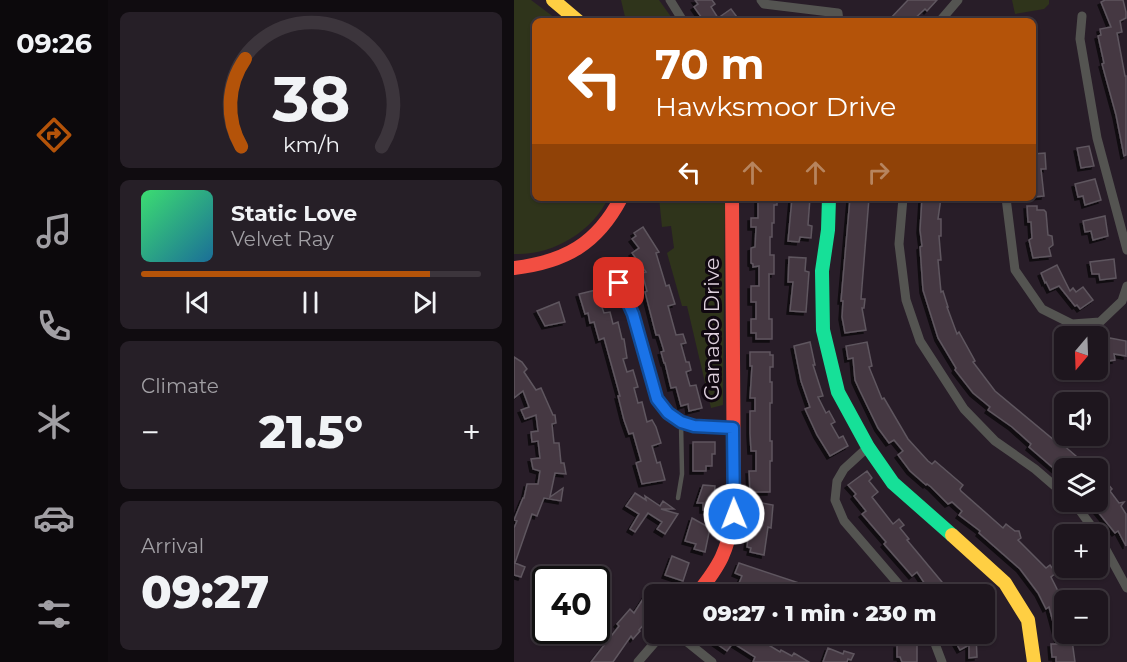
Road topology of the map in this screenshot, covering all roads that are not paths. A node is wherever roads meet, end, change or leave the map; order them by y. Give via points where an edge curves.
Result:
1 (553, 0) edge
2 (670, 0) edge
3 (761, 0) edge
4 (958, 0) edge
5 (1082, 16) dead end
6 (574, 18) edge
7 (682, 18) edge
8 (839, 18) edge
9 (943, 18) edge
10 (620, 201) edge
11 (732, 201) edge
12 (829, 201) edge
13 (903, 201) edge
14 (1006, 201) edge
15 (1126, 250) edge
16 (514, 267) edge
17 (619, 283) dead end
18 (1126, 286) edge
19 (681, 422) junction
20 (733, 428) junction
21 (868, 447) junction
22 (1054, 485) edge
23 (678, 498) dead end
24 (1108, 555) edge
25 (705, 584) edge
26 (898, 584) edge
27 (1126, 588) edge
28 (653, 644) edge
29 (690, 644) edge
30 (935, 644) edge
31 (637, 662) edge
32 (712, 662) edge
33 (942, 662) edge
34 (1034, 662) edge

1 - 6 street
2 - 7 street
3 - 8 street via 764,4 838,13
4 - 9 street
5 - 15 street via 1080,39 1097,138
10 - 16 street via 611,218 585,245 551,262
11 - 20 street, Ganado Drive
12 - 21 street via 822,271 823,330 838,392
13 - 22 street via 899,244 906,300 920,341 964,410 995,441
14 - 18 street via 1015,270 1042,309 1072,324 1100,322 1122,301
17 - 19 street via 633,314 657,399
19 - 20 street
19 - 23 lane via 682,474
20 - 25 street, Ganado Drive via 734,514 728,546
21 - 26 street via 844,469 837,481 835,500 844,521
21 - 34 street via 893,483 1005,583 1028,620
24 - 27 street
28 - 31 street
29 - 32 street
30 - 33 street

